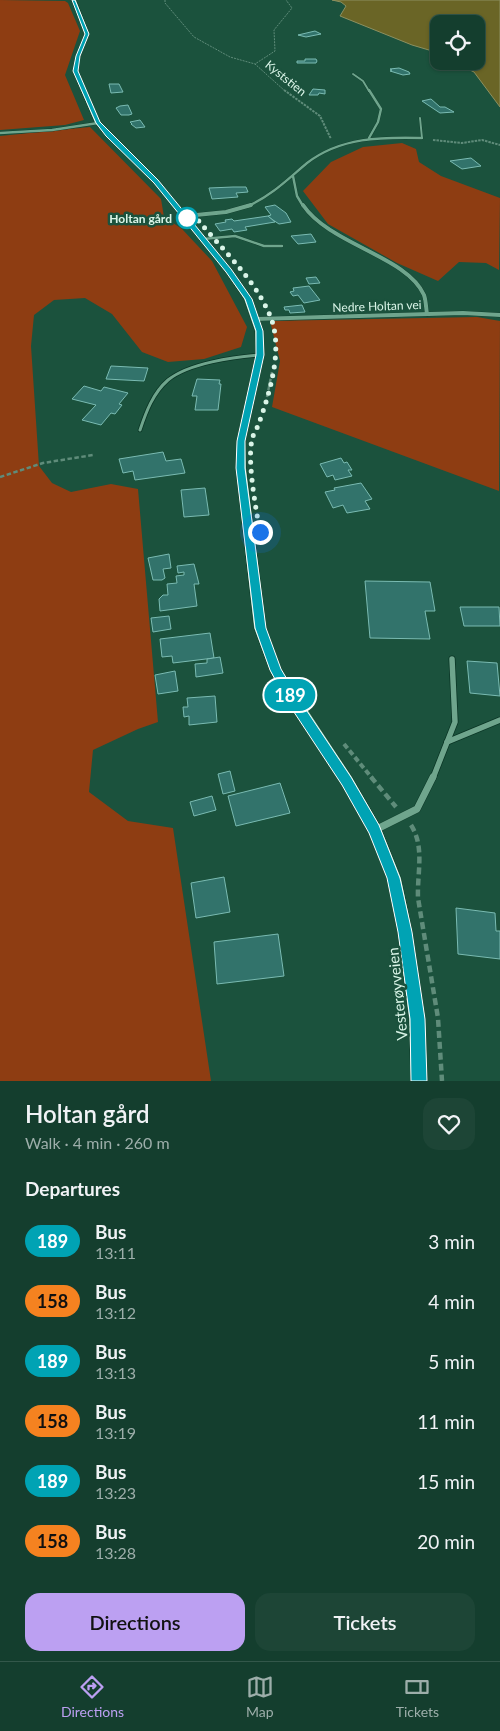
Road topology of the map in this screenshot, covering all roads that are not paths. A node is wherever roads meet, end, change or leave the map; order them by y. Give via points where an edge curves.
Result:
1 (74, 0) edge
2 (353, 74) dead end
3 (420, 118) dead end
4 (98, 123) junction
5 (0, 133) edge
6 (369, 138) junction
7 (422, 138) joint
8 (293, 176) junction
9 (186, 216) junction
10 (203, 239) junction
11 (282, 246) dead end
12 (427, 314) junction
13 (500, 315) edge
14 (255, 319) junction
15 (260, 355) junction
16 (140, 430) dead end
17 (452, 659) dead end
18 (500, 720) edge
19 (448, 742) junction
20 (375, 830) junction
21 (419, 1081) edge

1 - 4 main road, Vesterøyveien via 87,34 76,71
2 - 6 street via 363,81 381,109
3 - 7 lane
4 - 5 street
4 - 9 main road, Vesterøyveien
6 - 7 street
6 - 8 street via 339,144 322,152
8 - 9 street via 250,205 232,211
8 - 12 street via 298,198 309,214 331,232 400,271 417,285 423,293
9 - 10 main road, Vesterøyveien
10 - 11 lane via 232,236 260,246
10 - 14 main road, Vesterøyveien via 248,299
12 - 13 street, Nedre Holtan vei
12 - 14 street, Nedre Holtan vei
14 - 15 main road, Vesterøyveien via 260,331
15 - 16 lane via 230,359 169,378 147,408
15 - 20 main road, Vesterøyveien via 241,441 241,468 260,628 275,670 292,700 347,781
17 - 19 street via 455,722
18 - 19 street
19 - 20 street via 417,809
20 - 21 main road, Vesterøyveien via 394,878 405,932 417,1019

